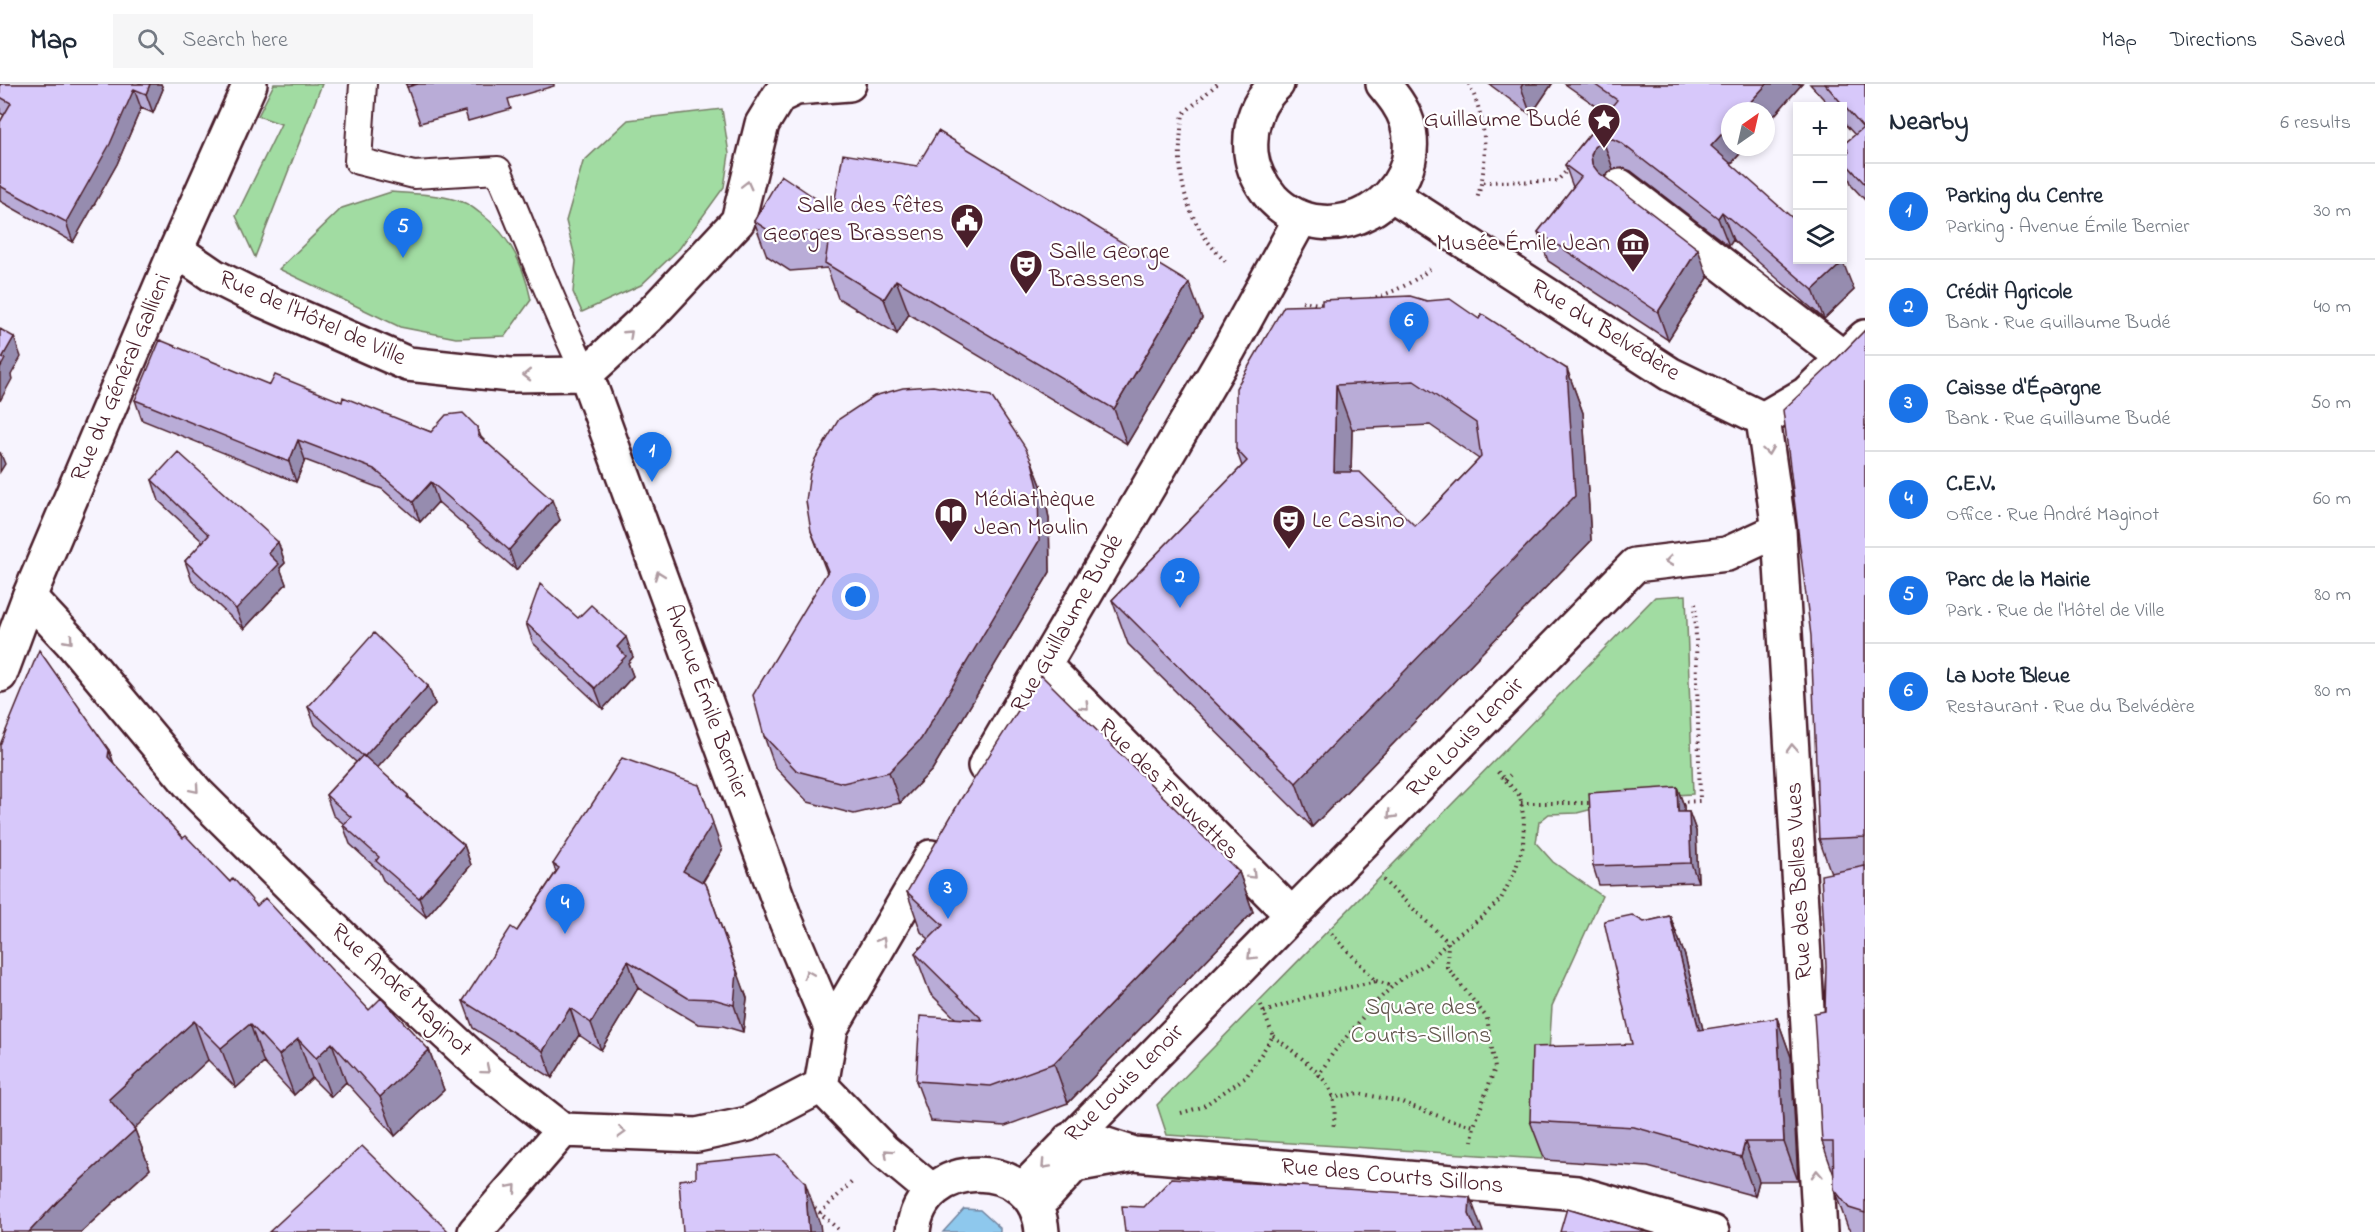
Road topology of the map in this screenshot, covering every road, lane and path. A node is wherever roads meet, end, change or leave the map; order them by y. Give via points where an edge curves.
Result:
1 (250, 84) edge
2 (363, 84) edge
3 (849, 84) edge
4 (1276, 84) edge
5 (1383, 84) edge
6 (838, 85) edge
7 (776, 90) edge
8 (1572, 164) edge
9 (1483, 183) dead end
10 (1620, 186) edge
11 (1391, 194) junction
12 (1301, 218) junction
13 (176, 250) junction
14 (1854, 347) edge
15 (586, 374) junction
16 (1763, 420) junction
17 (1779, 530) junction
18 (29, 597) junction
19 (1695, 600) dead end
20 (1044, 665) junction
21 (0, 675) edge
22 (1491, 765) dead end
23 (1510, 775) dead end
24 (1505, 780) junction
25 (967, 796) edge
26 (1605, 802) edge
27 (1676, 802) edge
28 (1521, 803) junction
29 (944, 836) edge
30 (1382, 878) dead end
31 (1292, 915) junction
32 (1328, 930) dead end
33 (1449, 942) junction
34 (1376, 981) junction
35 (1393, 986) junction
36 (1259, 1001) dead end
37 (1264, 1012) junction
38 (831, 1028) junction
39 (1273, 1036) junction
40 (1318, 1076) junction
41 (822, 1086) junction
42 (1332, 1098) junction
43 (1180, 1114) dead end
44 (1474, 1126) junction
45 (563, 1130) junction
46 (1332, 1137) dead end
47 (1472, 1139) dead end
48 (1069, 1140) junction
49 (1134, 1154) junction
50 (932, 1191) junction
51 (805, 1199) edge
52 (1033, 1210) edge
53 (475, 1232) edge
54 (841, 1232) edge
55 (913, 1232) edge
56 (1712, 1232) edge
57 (1820, 1232) edge

1 - 13 street, Rue du Général Gallieni
2 - 15 lane via 358,161 414,175 498,170
3 - 6 street
4 - 12 street via 1255,114 1250,138 1252,164 1262,186 1279,205
5 - 11 street via 1397,100 1407,123 1410,148 1404,172
6 - 7 street
15 -> 7 street via 652,313 738,221 762,124
8 - 9 path via 1557,181
10 - 14 street
11 - 12 street via 1373,211 1350,221 1325,223
11 - 16 street, Rue du Belvédère via 1670,374
12 - 20 street, Rue Guillaume Budé via 1228,351
15 -> 13 street, Rue de l'Hôtel de Ville via 510,375 408,364 264,302 214,276
13 - 18 street, Rue du Général Gallieni
14 - 16 street via 1806,394
38 -> 15 street, Avenue Émile Bernier via 786,921
16 -> 17 street
17 -> 31 street, Rue Louis Lenoir via 1727,554 1635,566
57 -> 17 street, Rue des Belles Vues
18 - 21 street, Rue du Général Gallieni
18 -> 45 street, Rue André Maginot via 198,793 349,944 487,1071
19 - 27 path via 1700,801
20 - 25 street, Rue Guillaume Budé
20 -> 31 street, Rue des Fauvettes
22 - 24 path
23 - 24 path
24 - 28 path via 1520,796
26 - 28 path
28 - 33 path via 1523,846 1515,872 1500,899
38 -> 29 street
30 - 33 path
31 -> 48 street, Rue Louis Lenoir
32 - 34 path
33 - 35 path via 1426,964
33 - 44 path via 1447,967 1487,1018 1495,1068
34 - 35 path
34 - 37 path
35 - 40 path via 1374,1004
36 - 37 path
37 - 39 path
38 - 41 street
39 - 40 path
39 - 43 path via 1246,1077 1202,1107
40 - 42 path
45 -> 41 street via 697,1135 748,1124
50 -> 41 street via 885,1151
42 - 44 path via 1358,1092
42 - 46 path
44 - 47 path
53 -> 45 street
48 - 49 street, Rue des Courts Sillons via 1085,1138
48 -> 52 street, Rue Louis Lenoir
49 - 52 street via 1074,1165
49 - 56 street, Rue des Courts Sillons via 1577,1193
50 - 52 street via 948,1180 987,1173 1005,1179
50 - 55 street via 920,1208
51 - 54 path

